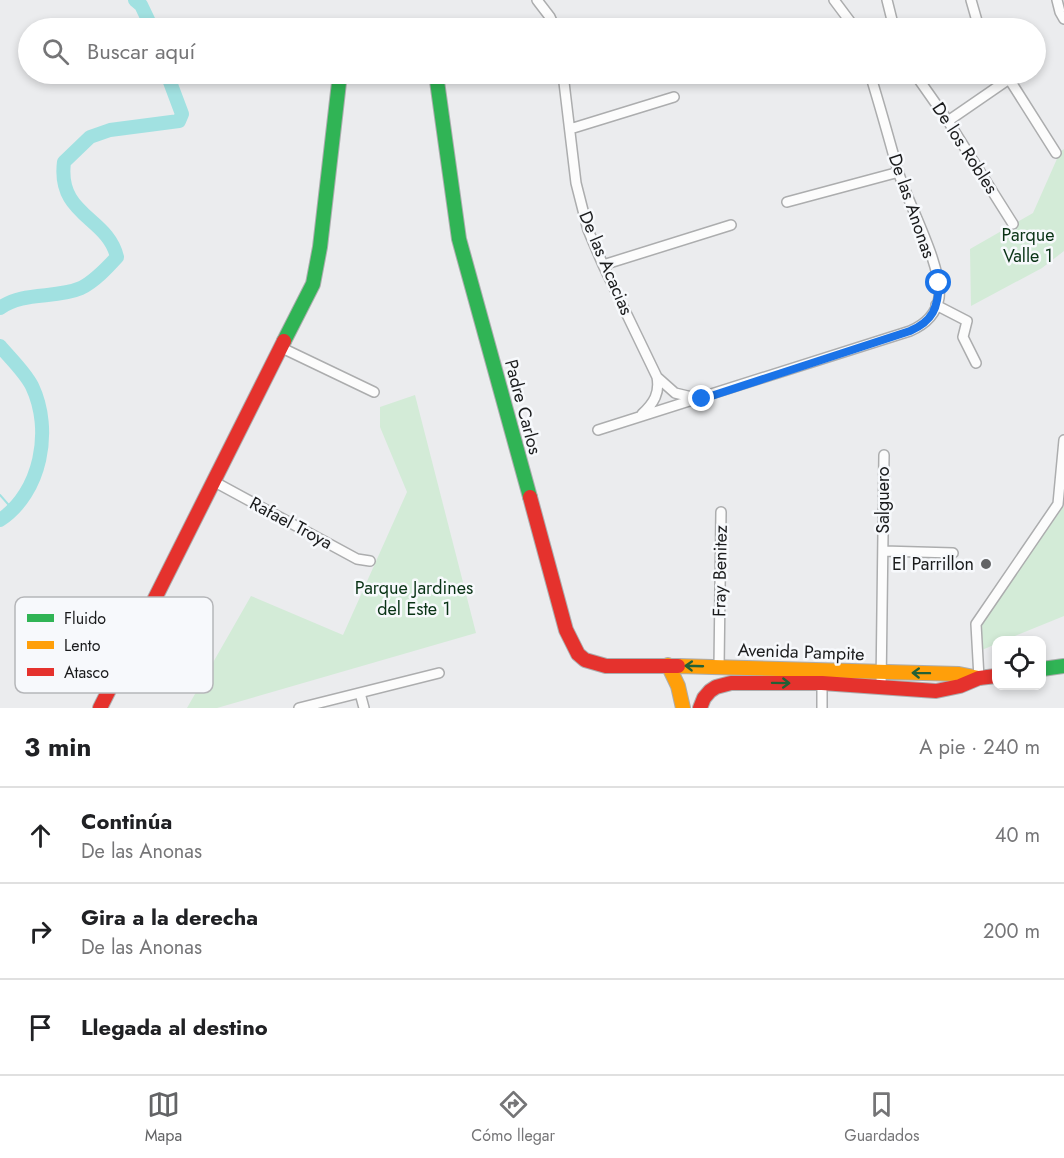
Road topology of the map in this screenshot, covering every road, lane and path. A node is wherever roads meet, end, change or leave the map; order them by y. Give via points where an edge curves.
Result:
1 (537, 0) edge
2 (834, 0) edge
3 (887, 0) edge
4 (971, 0) edge
5 (1057, 0) edge
6 (550, 18) edge
7 (848, 18) edge
8 (892, 18) edge
9 (976, 18) edge
10 (1064, 19) edge
11 (339, 84) edge
12 (437, 84) edge
13 (564, 84) edge
14 (873, 84) edge
15 (922, 84) edge
16 (997, 84) edge
17 (1012, 84) edge
18 (674, 97) dead end
19 (948, 121) junction
20 (570, 129) junction
21 (1056, 153) dead end
22 (899, 172) junction
23 (787, 202) dead end
24 (1013, 224) dead end
25 (731, 225) dead end
26 (603, 266) junction
27 (936, 305) junction
28 (280, 347) junction
29 (976, 363) dead end
30 (657, 377) junction
31 (374, 392) dead end
32 (702, 399) junction
33 (639, 416) junction
34 (598, 430) dead end
35 (1064, 440) edge
36 (884, 455) dead end
37 (213, 481) junction
38 (721, 512) dead end
39 (883, 551) junction
40 (953, 553) dead end
41 (370, 561) dead end
42 (155, 597) edge
43 (668, 665) junction
44 (1064, 666) edge
45 (719, 667) junction
46 (1046, 668) edge
47 (882, 672) junction
48 (439, 673) dead end
49 (992, 676) edge
50 (822, 677) junction
51 (979, 678) junction
52 (722, 685) junction
53 (881, 688) junction
54 (107, 693) edge
55 (360, 693) junction
56 (822, 707) edge
57 (100, 708) edge
58 (299, 708) edge
59 (364, 708) edge
60 (683, 708) edge
61 (700, 708) edge

1 - 6 street
2 - 7 street
3 - 8 street
4 - 9 street
5 - 10 street
11 - 28 street via 317,271
12 - 43 street, Padre Carlos via 459,239 571,645 585,660 598,665
13 - 20 street, De las Acacias
14 - 22 street, De las Anonas
15 - 19 street, De los Robles
16 - 19 street
17 - 21 street
18 - 20 street
19 - 24 street, De los Robles
20 - 26 street, De las Acacias via 576,183 588,230
22 - 23 street
22 - 27 street, De las Anonas via 939,283
25 - 26 street
26 - 30 street, De las Acacias
27 - 29 street via 967,321 963,337
27 - 32 street via 925,324 910,331
28 - 31 street
28 - 37 street
30 - 32 street via 675,393
30 - 33 street via 655,399
32 - 33 street
33 - 34 street
35 - 51 street via 1059,504 976,624
36 - 39 street, Salguero
37 - 41 street, Rafael Troya via 357,559
37 - 42 street
38 - 45 street, Fray Benitez
39 - 40 street
39 - 47 street, Salguero
45 -> 43 street, Avenida Pampite
43 - 60 street via 677,680
44 - 46 street
45 - 50 street, Avenida Pampite
45 - 52 street
47 - 50 street, Avenida Pampite
51 -> 47 street, Avenida Pampite
47 - 53 street, Salguero
48 - 55 street
49 - 51 street, Avenida Pampite
52 -> 50 street, Avenida Pampite
50 - 53 street, Avenida Pampite
50 - 56 street
51 - 53 street, Avenida Pampite via 936,691
52 - 61 street via 710,691
54 - 57 street
55 - 58 street
55 - 59 street

